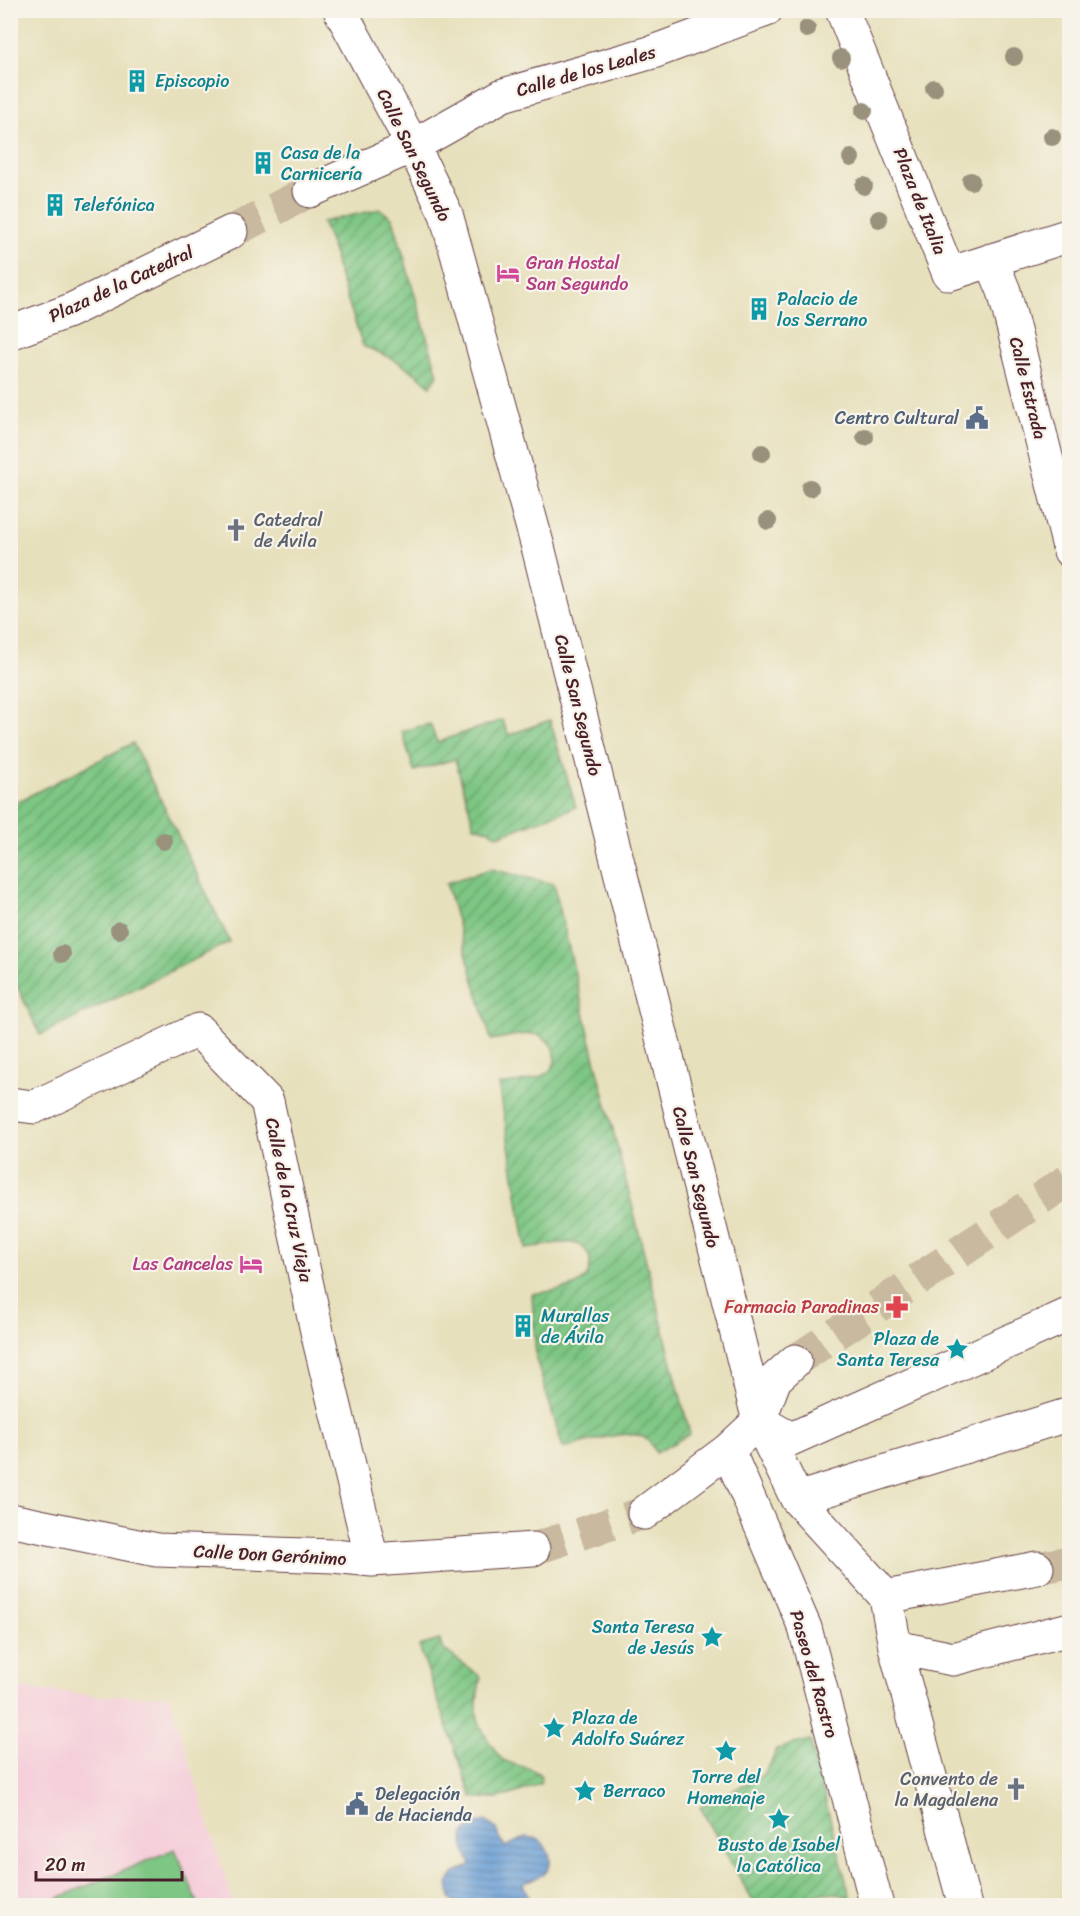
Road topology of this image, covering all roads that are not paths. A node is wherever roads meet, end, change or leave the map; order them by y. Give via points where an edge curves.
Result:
1 (340, 10) edge
2 (766, 10) edge
3 (842, 10) edge
4 (413, 146) junction
5 (310, 191) tunnel mouth
6 (231, 232) tunnel mouth
7 (1070, 235) edge
8 (991, 260) junction
9 (10, 333) edge
10 (1070, 551) edge
11 (10, 1104) edge
12 (1070, 1314) edge
13 (795, 1361) tunnel mouth
14 (1070, 1414) edge
15 (759, 1421) junction
16 (728, 1450) junction
17 (797, 1499) junction
18 (645, 1513) tunnel mouth
19 (10, 1520) edge
20 (533, 1549) tunnel mouth
21 (372, 1560) junction
22 (1037, 1568) tunnel mouth
23 (886, 1597) junction
24 (1070, 1629) edge
25 (895, 1647) junction
26 (877, 1905) edge
27 (965, 1905) edge

1 - 4 street, Calle San Segundo
2 - 4 street, Calle de los Leales via 653,52 503,95
3 - 8 street, Plaza de Italia via 949,274
4 - 5 street, Calle de los Leales
4 - 15 street, Calle San Segundo via 446,214 538,548
6 - 9 street, Plaza de la Catedral via 69,311
7 - 8 street, Plaza de Italia
8 - 10 street, Calle Estrada via 1004,291
11 - 21 street, Calle de la Cruz Vieja via 34,1107 198,1030 267,1101
12 - 15 street via 791,1439
13 - 15 street via 775,1379
14 - 17 street
15 - 16 street
15 - 17 street, Calle San Segundo
16 - 18 street
16 - 26 street, Paseo del Rastro via 804,1628
17 - 23 street, Calle San Segundo
19 - 21 street, Calle Don Gerónimo via 157,1550
20 - 21 street, Calle Don Gerónimo
22 - 23 street
23 - 25 street
24 - 25 street via 953,1659
25 - 27 street

